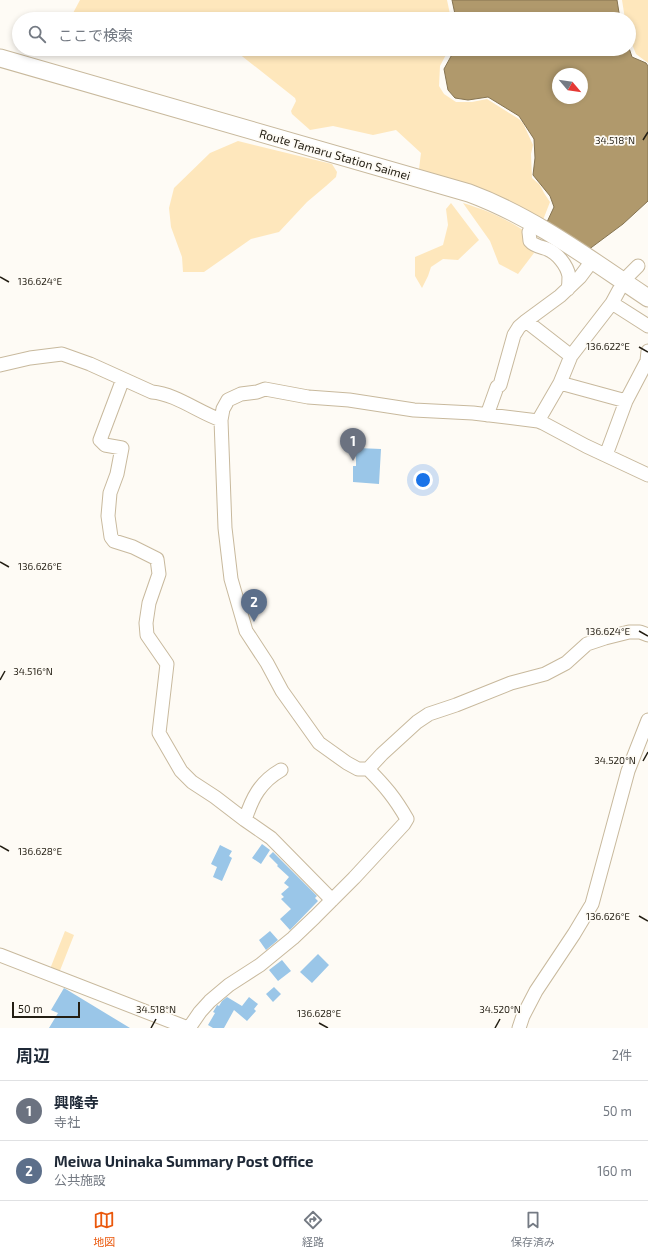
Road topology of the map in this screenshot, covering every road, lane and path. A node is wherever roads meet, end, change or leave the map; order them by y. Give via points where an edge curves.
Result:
1 (0, 58) edge
2 (534, 224) junction
3 (592, 261) junction
4 (638, 266) dead end
5 (628, 276) dead end
6 (568, 288) junction
7 (619, 290) dead end
8 (648, 298) edge
9 (612, 303) junction
10 (526, 321) junction
11 (648, 326) edge
12 (648, 350) edge
13 (571, 356) junction
14 (0, 365) edge
15 (123, 379) junction
16 (560, 383) junction
17 (626, 401) junction
18 (488, 415) junction
19 (221, 420) junction
20 (538, 421) junction
21 (606, 455) junction
22 (648, 475) edge
23 (648, 635) edge
24 (648, 720) edge
25 (368, 769) junction
26 (281, 770) dead end
27 (245, 820) junction
28 (332, 900) junction
29 (0, 955) edge
30 (188, 1028) edge
31 (519, 1028) edge

1 - 2 main road, Route Tamaru Station Saimei via 457,189 484,198
2 - 3 main road, Route Tamaru Station Saimei
2 - 6 street via 528,232 530,241 556,255 566,268
3 - 6 street
3 - 8 main road, Route Tamaru Station Saimei
4 - 5 street
6 - 10 street
7 - 9 street
9 - 11 street
9 - 13 street
10 - 13 street
10 - 18 street via 514,335 500,385 497,387
12 - 17 street via 647,361
13 - 16 street
14 - 15 street via 62,354
15 - 19 street
15 - 27 street via 100,440 105,445 122,448 110,493 108,516 111,537 114,541 157,559 159,574 149,603 146,623 147,635 167,664 159,733 181,771 192,782
16 - 17 street
16 - 20 street
17 - 21 street
18 - 19 street via 414,410 265,389 241,394 228,400
18 - 20 street
19 - 25 street via 226,534 231,579 246,631 282,691 319,743 347,764 358,769
20 - 21 street
21 - 22 street
23 - 25 street via 628,632 588,644 566,662 545,674 511,683 429,714 417,722
24 - 31 street via 628,771 592,904 536,991
25 - 28 street via 396,800 407,818
26 - 27 street via 271,776 255,794
27 - 28 street via 271,838
28 - 30 street via 293,938 210,1001
29 - 30 street

